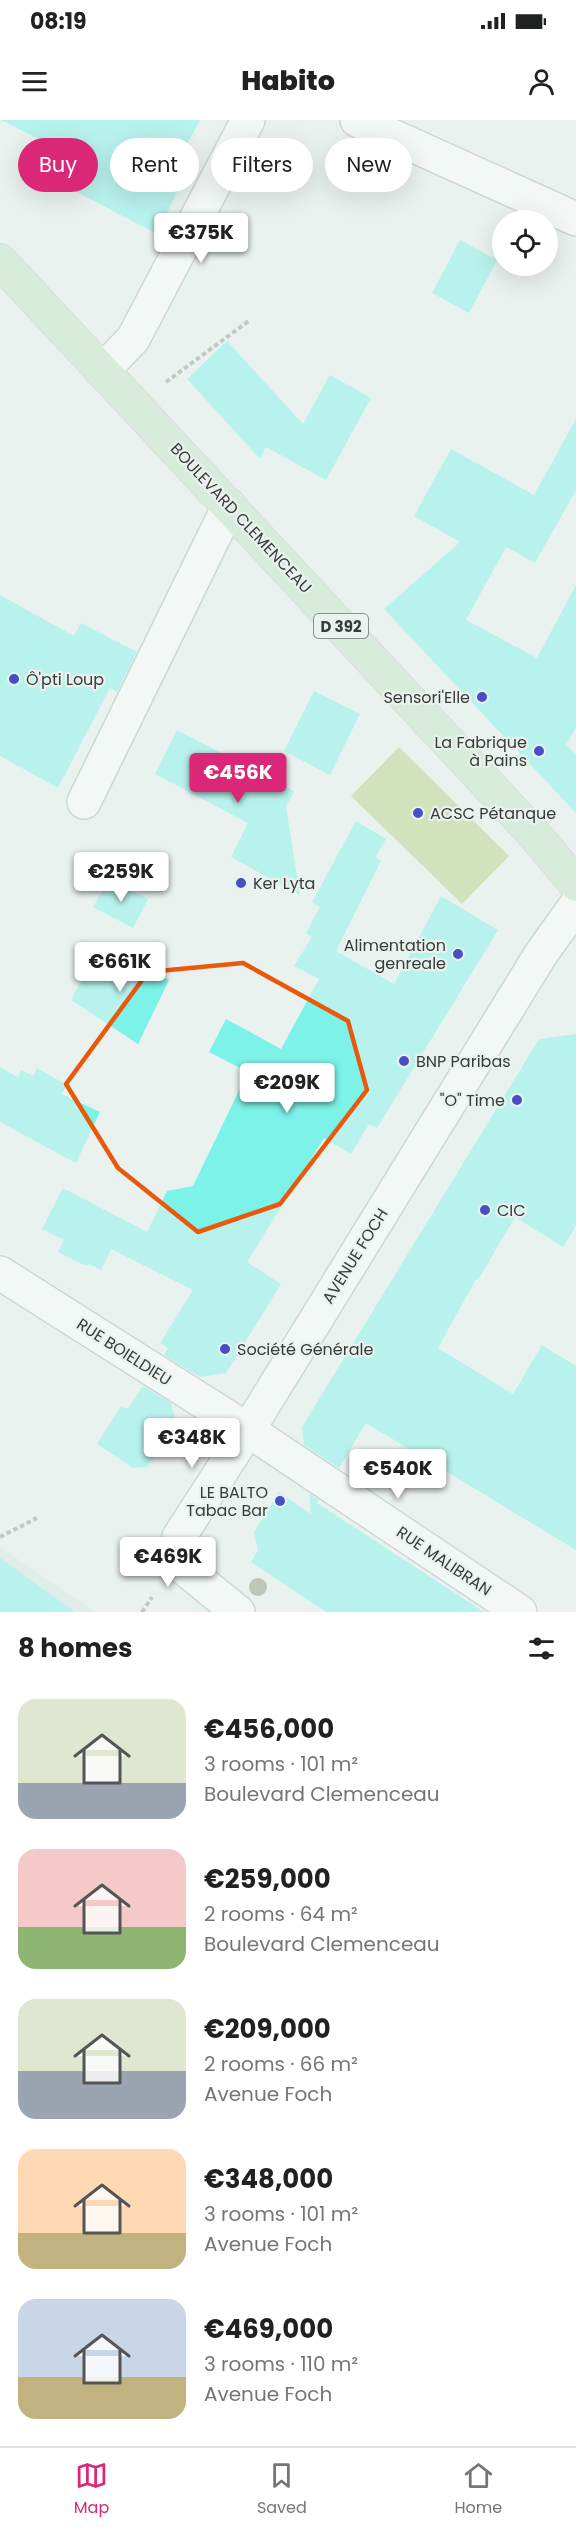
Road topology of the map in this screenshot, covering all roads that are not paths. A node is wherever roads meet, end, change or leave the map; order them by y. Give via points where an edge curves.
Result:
1 (248, 120) edge
2 (357, 120) edge
3 (576, 219) edge
4 (0, 261) edge
5 (103, 370) junction
6 (229, 506) junction
7 (84, 802) dead end
8 (576, 884) edge
9 (576, 905) edge
10 (0, 1273) edge
11 (248, 1430) junction
12 (231, 1607) edge
13 (520, 1612) edge

1 - 5 street via 133,339
2 - 3 street
4 - 5 main road, BOULEVARD CLEMENCEAU / D 392
5 - 6 main road, BOULEVARD CLEMENCEAU / D 392
6 - 7 street
6 - 8 main road, BOULEVARD CLEMENCEAU / D 392
9 - 11 street, AVENUE FOCH via 541,954
10 - 11 street, RUE BOIELDIEU
11 - 12 street, AVENUE FOCH via 179,1537 185,1569
11 - 13 street, RUE MALIBRAN

